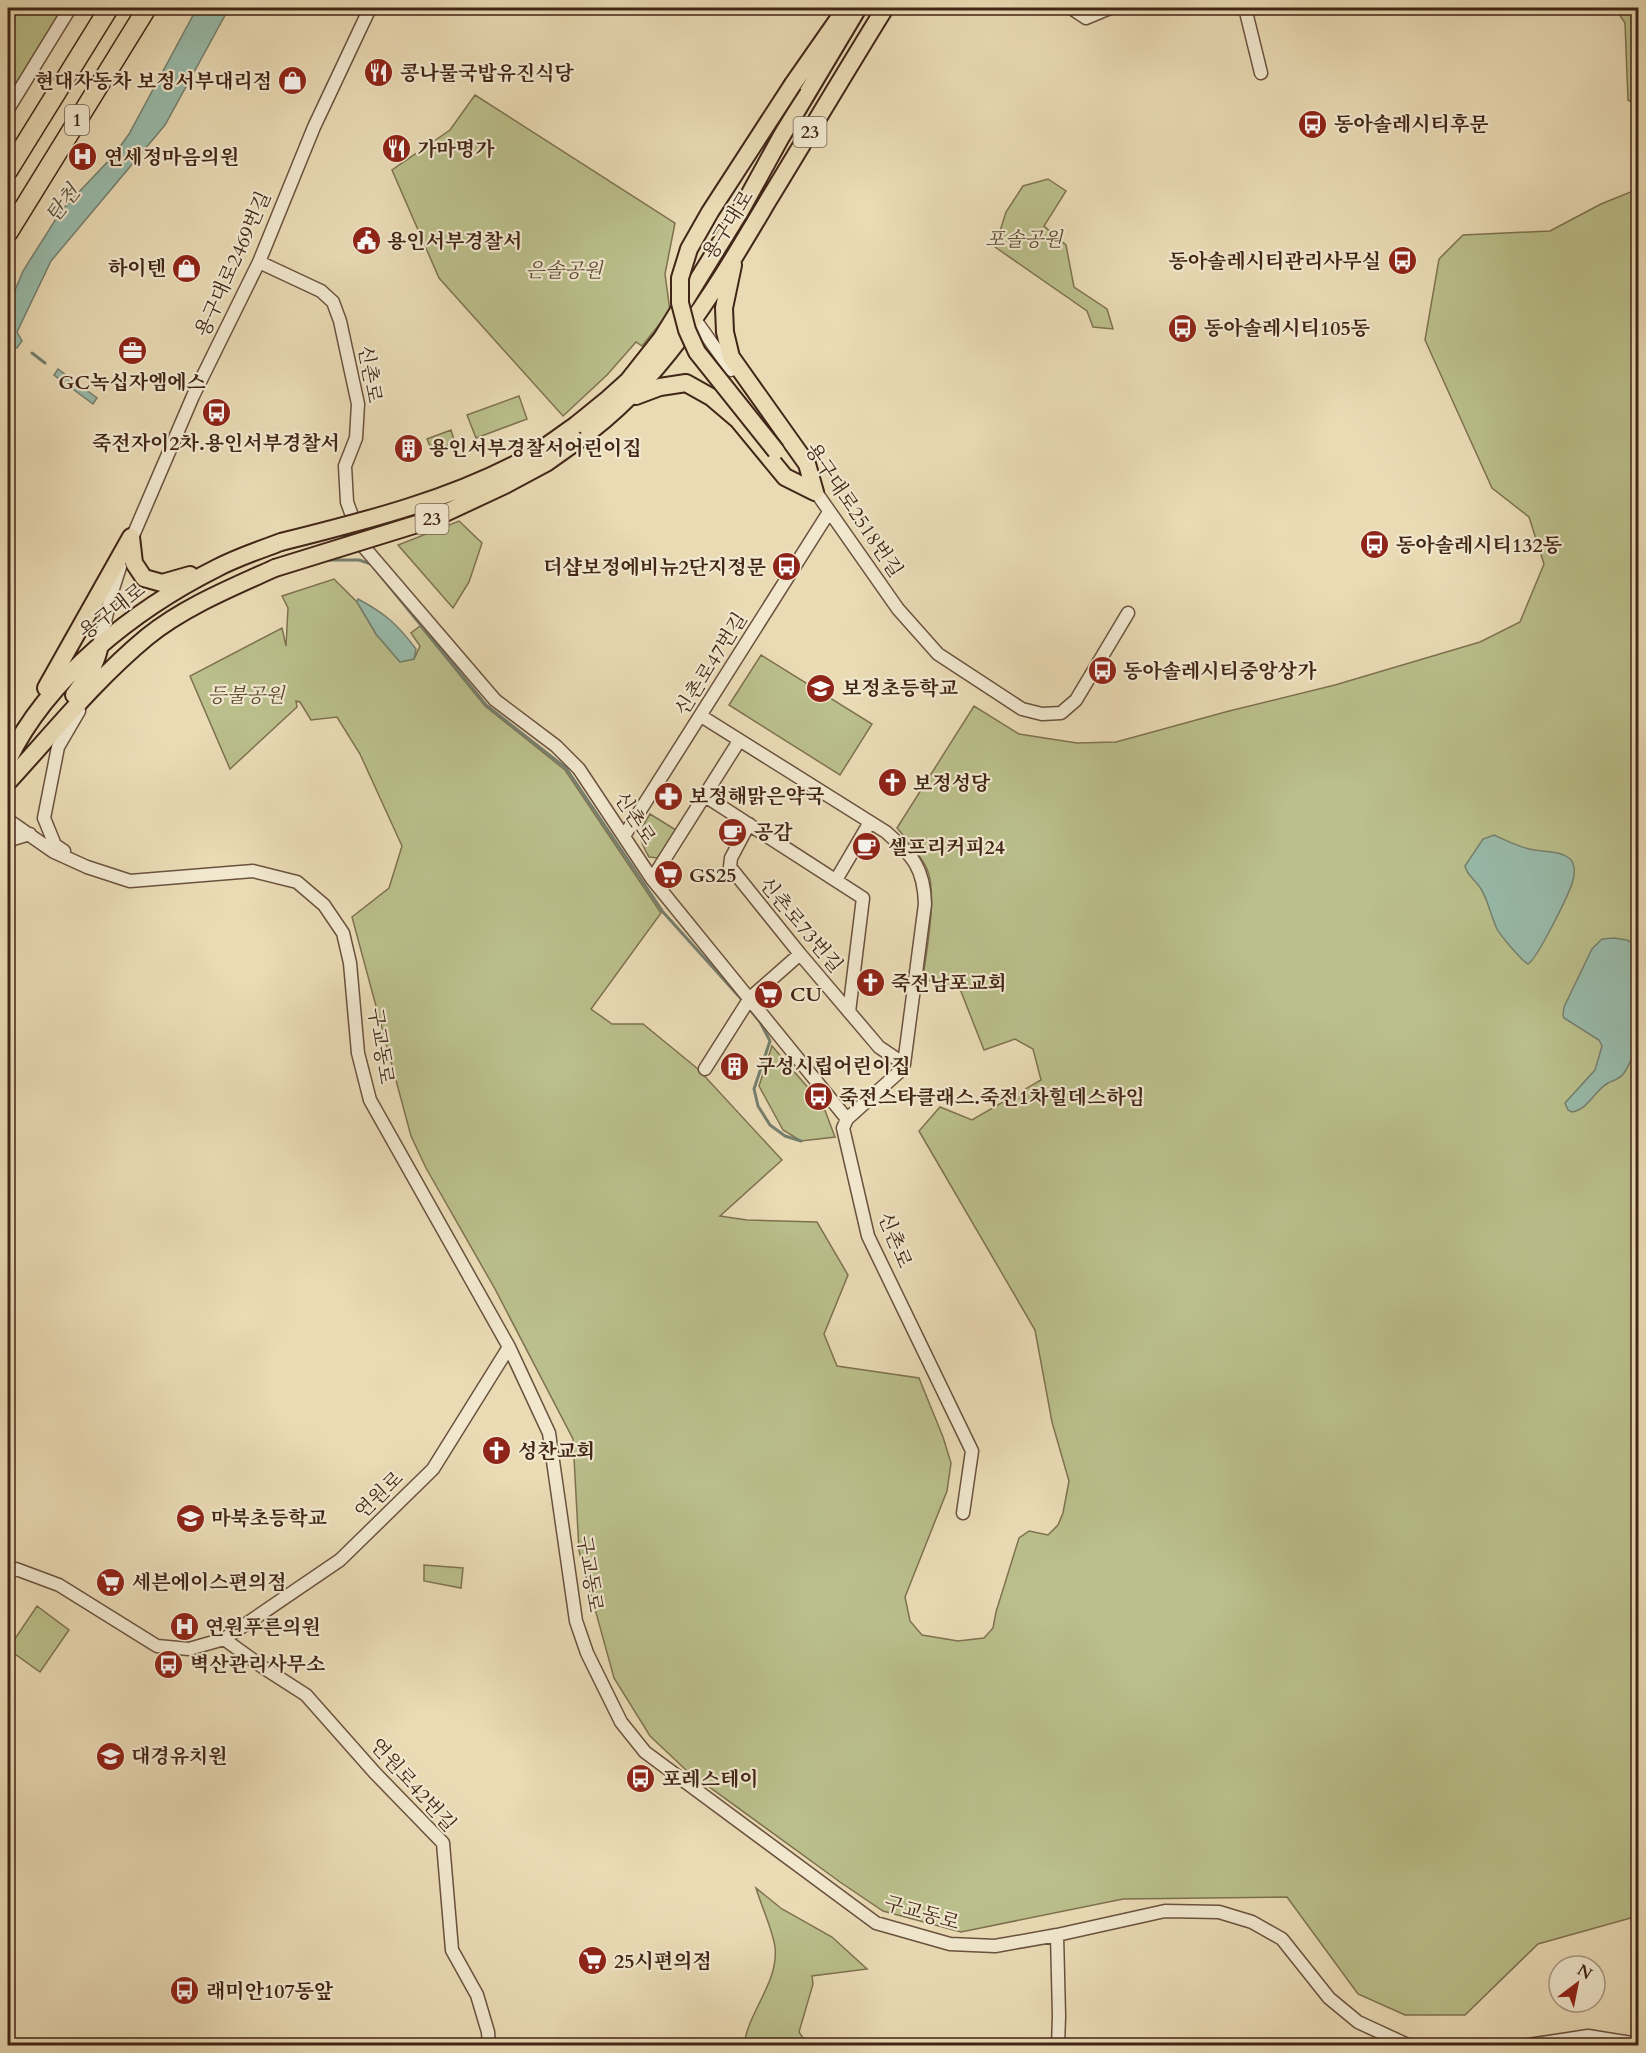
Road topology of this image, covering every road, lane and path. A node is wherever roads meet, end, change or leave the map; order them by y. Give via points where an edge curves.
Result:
1 (70, 8) edge
2 (109, 8) edge
3 (147, 8) edge
4 (370, 8) edge
5 (846, 8) edge
6 (858, 8) edge
7 (885, 8) edge
8 (1071, 8) edge
9 (1110, 8) edge
10 (1245, 8) edge
11 (1261, 73) dead end
12 (8, 109) edge
13 (8, 171) edge
14 (742, 208) junction
15 (8, 233) edge
16 (735, 256) junction
17 (259, 262) junction
18 (720, 279) junction
19 (683, 303) junction
20 (694, 318) junction
21 (649, 355) junction
22 (624, 405) junction
23 (577, 433) junction
24 (815, 492) junction
25 (829, 512) junction
26 (131, 537) junction
27 (220, 566) junction
28 (1128, 613) dead end
29 (99, 646) junction
30 (87, 695) junction
31 (701, 717) junction
32 (19, 736) junction
33 (739, 741) junction
34 (29, 759) junction
35 (8, 760) edge
36 (8, 775) edge
37 (8, 782) edge
38 (705, 796) junction
39 (8, 820) edge
40 (870, 822) junction
41 (749, 824) junction
42 (30, 834) junction
43 (624, 836) junction
44 (8, 844) edge
45 (87, 867) junction
46 (652, 879) junction
47 (836, 880) junction
48 (800, 954) junction
49 (750, 998) junction
50 (849, 1012) junction
51 (904, 1064) junction
52 (705, 1069) dead end
53 (847, 1119) junction
54 (509, 1347) junction
55 (963, 1513) dead end
56 (8, 1570) edge
57 (224, 1639) junction
58 (1057, 1935) junction
59 (1638, 2044) edge
60 (489, 2046) edge
61 (1058, 2046) edge
62 (1410, 2046) edge
63 (1522, 2046) edge

1 - 12 street
2 - 13 highway, 1
3 - 15 highway, 1
4 - 17 street, 용구대로2469번길 via 310,137
5 - 24 main road, bridge via 710,212 689,249 680,278 680,303 697,352 794,475
6 - 14 main road, 용구대로 / 23
7 - 16 main road, 용구대로 / 23
8 - 9 street via 1086,18
10 - 11 street
14 - 18 main road via 741,230 714,276
14 - 19 main road, 용구대로 / 23
16 - 18 main road, 용구대로 / 23
16 - 24 main road via 724,308 731,357 807,464
17 - 26 street, 용구대로2469번길 via 193,396
17 - 43 street, 신촌로 via 321,291 333,302 340,321 358,404 356,438 345,466 347,502 363,546 495,700 556,746 579,769
18 - 20 main road, 용구대로 / 23
19 - 20 street, 용구대로2518번길
19 - 21 main road, 용구대로 / 23
20 - 22 main road, 용구대로 / 23
20 - 24 street, 용구대로2518번길 via 798,462
21 - 22 main road via 657,355 657,361 623,399
21 - 23 main road, 용구대로 / 23
22 - 23 main road, 용구대로 / 23
22 - 24 main road via 660,387 686,383 711,397 738,420 784,477
23 - 27 main road, 용구대로 / 23, bridge via 480,482 416,505 281,542
23 - 30 main road, 23, bridge via 546,463 430,520 275,568 194,606 148,636
24 - 25 street, 용구대로2518번길
25 - 28 street, 용구대로2518번길 via 898,609 938,654 1022,709 1061,713 1076,700
25 - 31 street, 신촌로47번길
26 - 27 main road via 134,563 144,578 162,583
26 - 29 street, 용구대로2469번길 via 111,592
26 - 32 main road
27 - 29 main road, 용구대로 / 23 via 186,584
29 - 32 main road, 용구대로 / 23 via 60,683
29 - 34 main road via 88,677
29 - 36 main road
30 - 34 main road, 23
30 - 45 street via 58,747 44,818 55,845
31 - 33 street
31 - 43 street, 신촌로47번길
32 - 35 main road, 용구대로 / 23
33 - 38 street
33 - 40 street
34 - 37 main road, 23
38 - 41 street
38 - 46 street
39 - 42 street, 구교동로
40 - 47 street
40 - 51 street via 905,849 925,885
41 - 47 street
41 - 48 street, 신촌로73번길 via 730,867
42 - 44 street
42 - 45 street, 구교동로 via 54,852
43 - 46 street, 신촌로
45 - 54 street, 구교동로 via 130,881 253,871 297,882 324,905 343,933 350,963 358,1053 370,1100
46 - 49 street, 신촌로
47 - 50 street via 863,898
48 - 49 street
48 - 50 street, 신촌로73번길
49 - 52 street
49 - 53 street, 신촌로
50 - 51 street, 신촌로73번길 via 879,1047
51 - 53 street
53 - 55 street, 신촌로 via 843,1128 868,1236 972,1450
54 - 57 street, 연원로 via 433,1469 340,1560
54 - 58 street, 구교동로 via 549,1433 576,1621 621,1722 645,1752 876,1923 950,1944 995,1946
56 - 57 street, 연원로 via 16,1569 59,1585 157,1646 189,1649
57 - 60 street, 연원로42번길 via 306,1695 443,1843 452,1950 477,1995
58 - 61 street
58 - 62 street, 구교동로 via 1165,1911 1219,1912 1241,1918 1282,1939 1329,1998 1358,2022
59 - 63 street via 1588,2036

